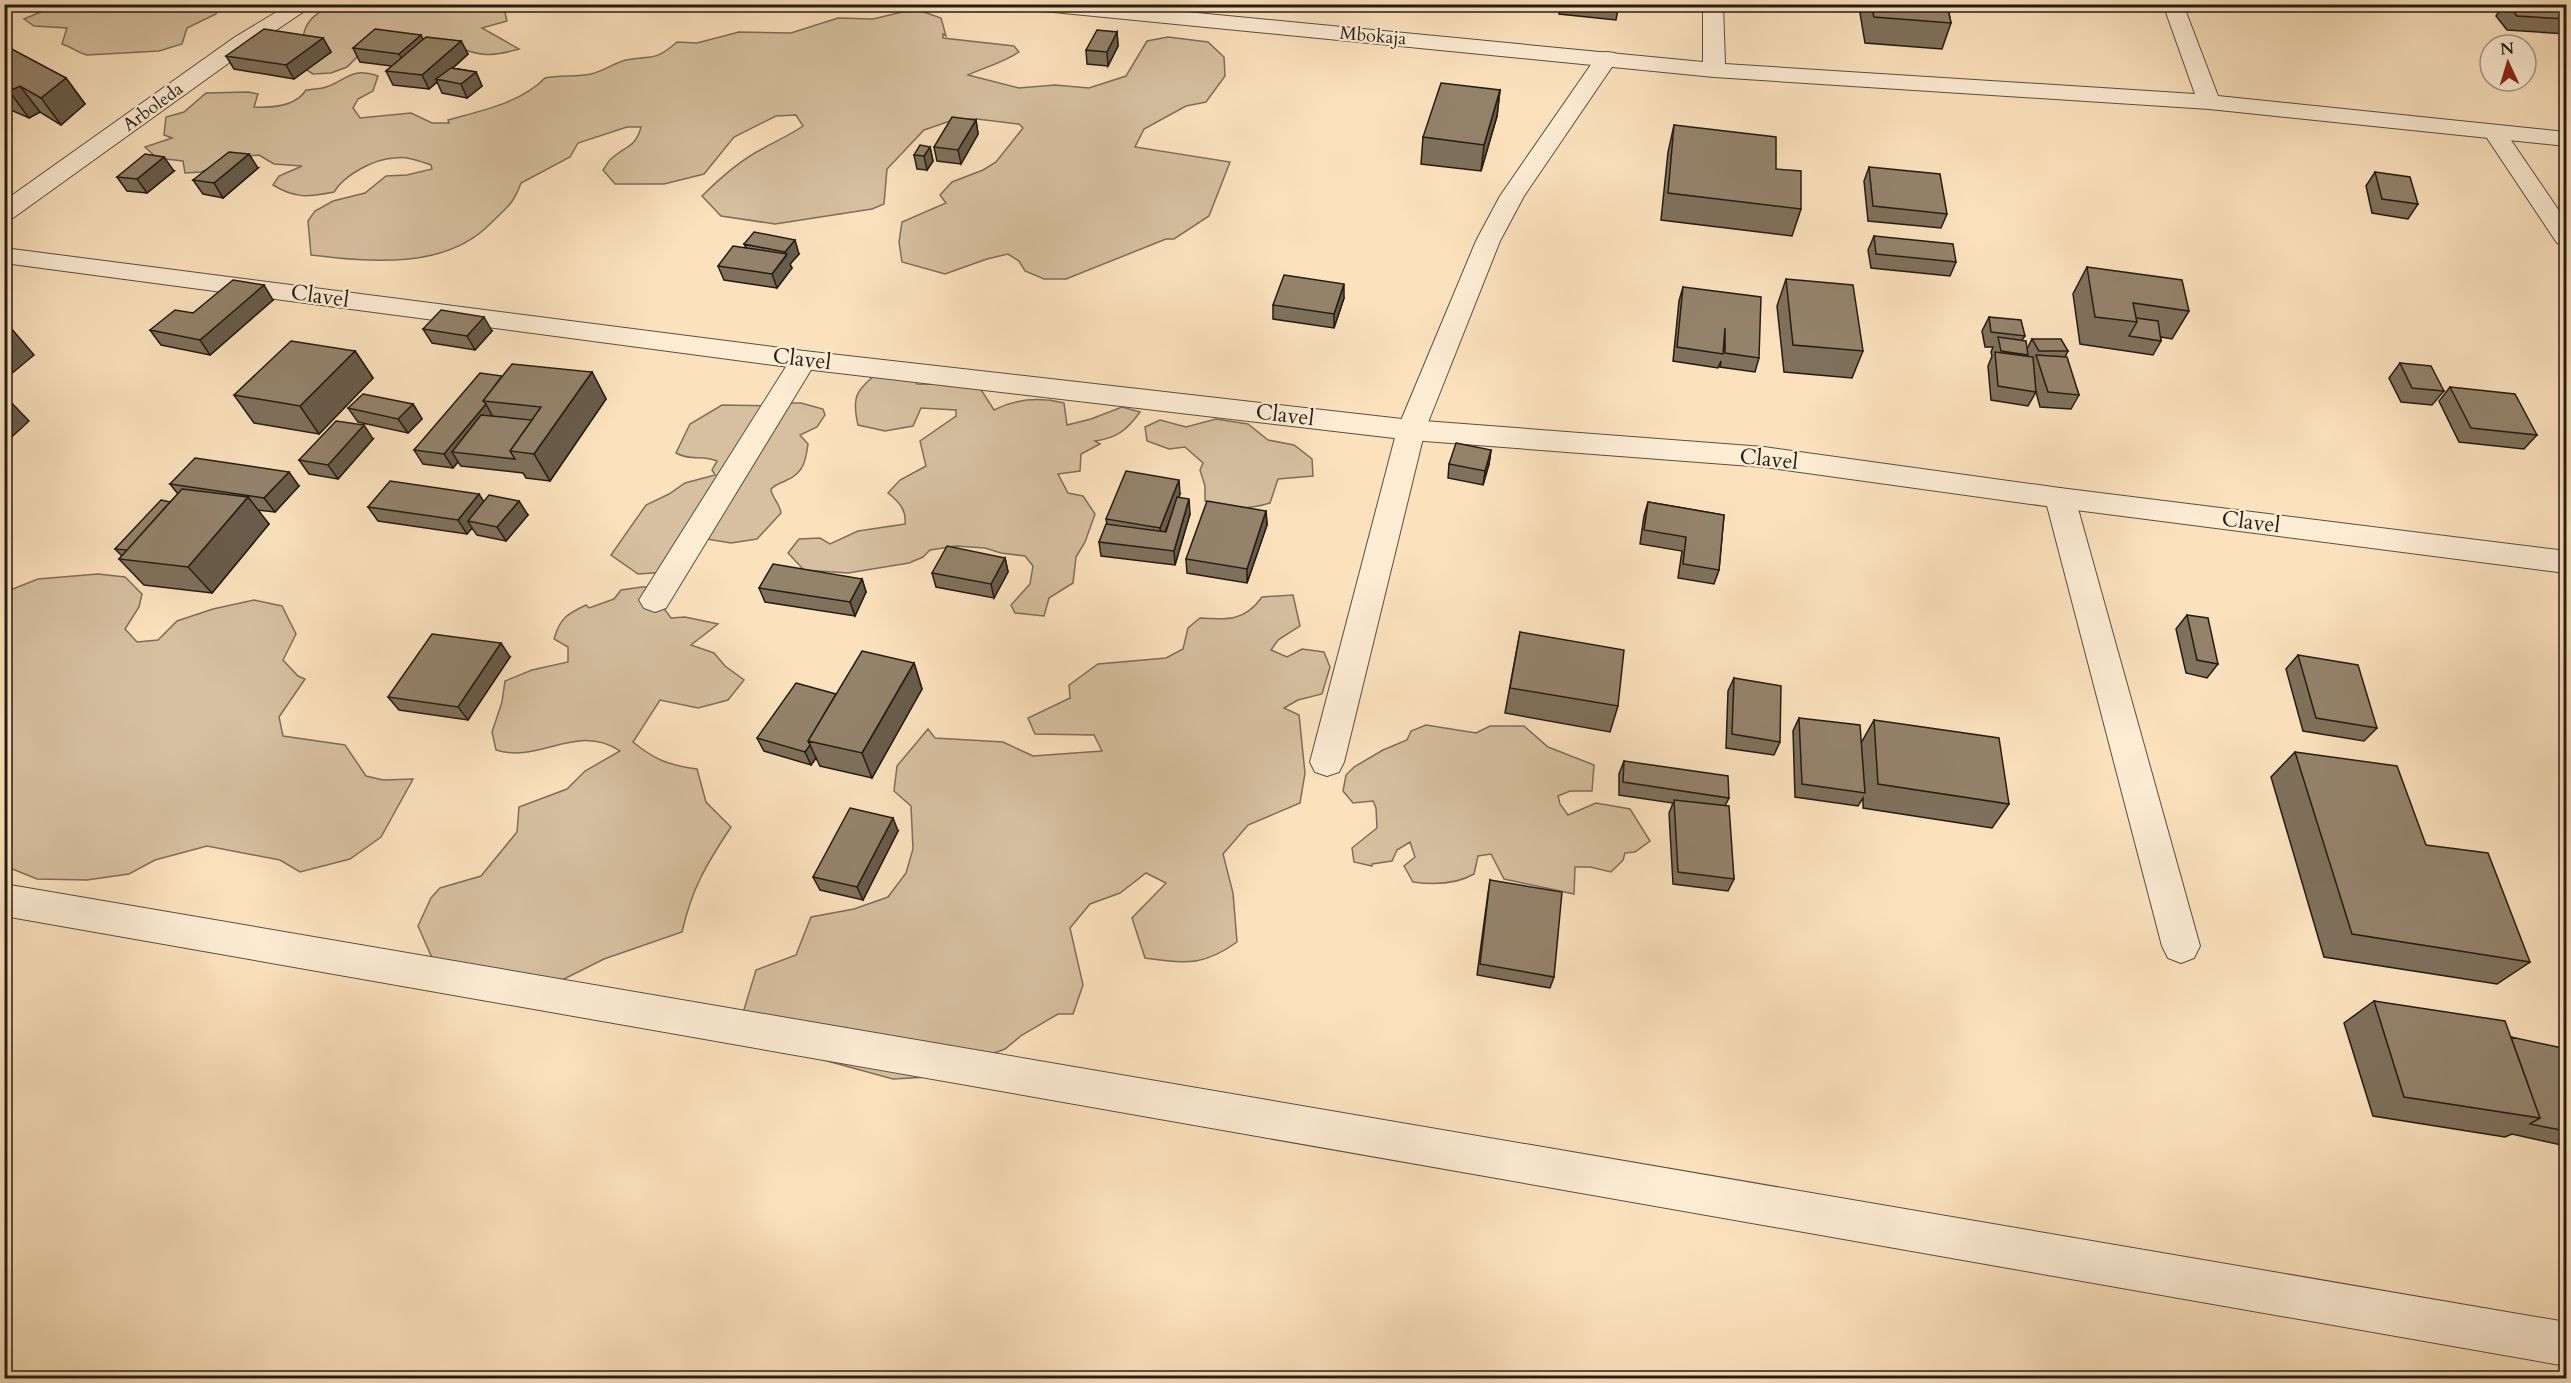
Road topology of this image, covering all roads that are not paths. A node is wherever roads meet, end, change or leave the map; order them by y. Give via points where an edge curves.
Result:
1 (305, 4) edge
2 (1033, 4) edge
3 (1713, 4) edge
4 (2174, 4) edge
5 (1232, 13) edge
6 (1607, 58) junction
7 (1713, 70) junction
8 (2209, 102) junction
9 (2494, 132) junction
10 (2566, 139) edge
11 (7, 208) edge
12 (2566, 238) edge
13 (4, 255) edge
14 (804, 360) junction
15 (1411, 430) junction
16 (2060, 498) junction
17 (2566, 562) edge
18 (655, 600) dead end
19 (1327, 762) dead end
20 (4, 900) edge
21 (2181, 946) dead end
22 (2566, 1344) edge

1 - 11 street, Arboleda via 243,42
2 - 5 street, Mbokaja
3 - 7 street
4 - 8 street
5 - 6 street, Mbokaja
6 - 7 street, Mbokaja
6 - 15 street via 1512,196 1493,232
7 - 8 street, Mbokaja
8 - 9 street, Mbokaja
9 - 10 street, Mbokaja
9 - 12 street
13 - 14 street, Clavel
14 - 15 street, Clavel
14 - 18 street
15 - 16 street, Clavel via 1764,457
15 - 19 street
16 - 17 street, Clavel
16 - 21 street
20 - 22 street

